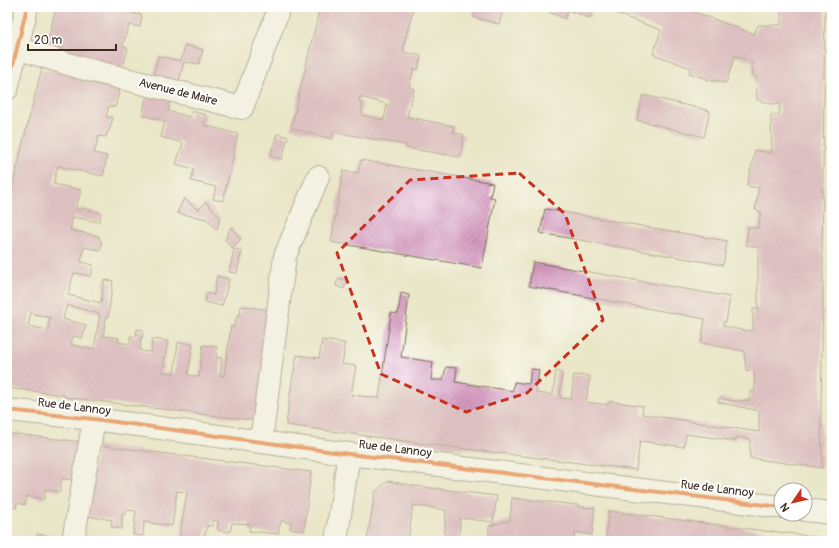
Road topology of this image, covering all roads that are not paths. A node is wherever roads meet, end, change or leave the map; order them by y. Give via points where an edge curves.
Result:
1 (27, 7) edge
2 (277, 14) dead end
3 (17, 48) junction
4 (7, 89) edge
5 (318, 177) dead end
6 (7, 410) edge
7 (94, 419) junction
8 (261, 442) junction
9 (348, 454) junction
10 (773, 506) edge
11 (813, 511) edge
12 (832, 513) edge
13 (73, 541) edge
14 (336, 541) edge

1 - 3 street
2 - 3 street, Avenue de Maire via 242,108 82,68
3 - 4 street
5 - 8 street via 285,256
6 - 7 street, Rue de Lannoy
7 - 8 street, Rue de Lannoy
7 - 13 street
8 - 9 street, Rue de Lannoy
9 - 10 street, Rue de Lannoy
9 - 14 street
11 - 12 street

